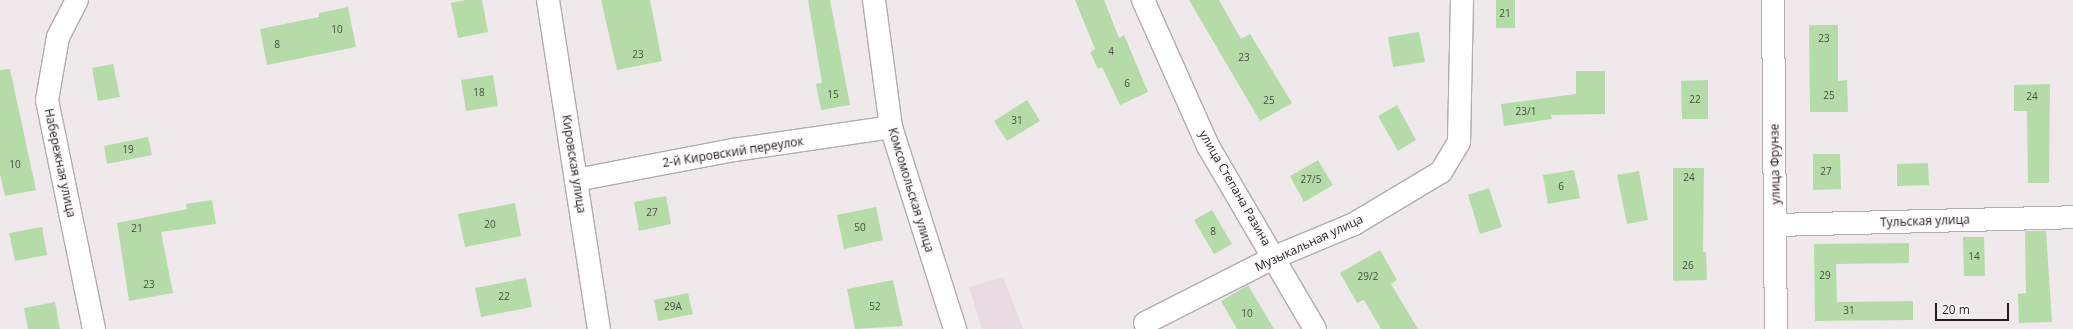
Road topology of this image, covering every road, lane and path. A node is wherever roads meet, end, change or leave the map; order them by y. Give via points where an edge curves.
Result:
1 (77, 0) edge
2 (548, 0) edge
3 (874, 0) edge
4 (1143, 0) edge
5 (1462, 0) edge
6 (1773, 0) edge
7 (891, 127) junction
8 (576, 180) junction
9 (2073, 217) edge
10 (1776, 225) junction
11 (1275, 257) junction
12 (1145, 323) dead end
13 (94, 329) edge
14 (599, 329) edge
15 (955, 329) edge
16 (1315, 329) edge
17 (1776, 329) edge

1 - 13 street, Набережная улица via 58,37 47,100
2 - 8 street, Кировская улица
3 - 7 street, Комсомольская улица
4 - 11 street, улица Степана Разина via 1208,146
5 - 11 street, Музыкальная улица via 1459,142 1441,172 1354,224
6 - 10 street, улица Фрунзе
7 - 8 street, 2-й Кировский переулок via 734,150
7 - 15 street, Комсомольская улица
8 - 14 street, Кировская улица
9 - 10 street, Тульская улица
10 - 17 street, улица Фрунзе
11 - 12 street, Музыкальная улица
11 - 16 street, улица Степана Разина

